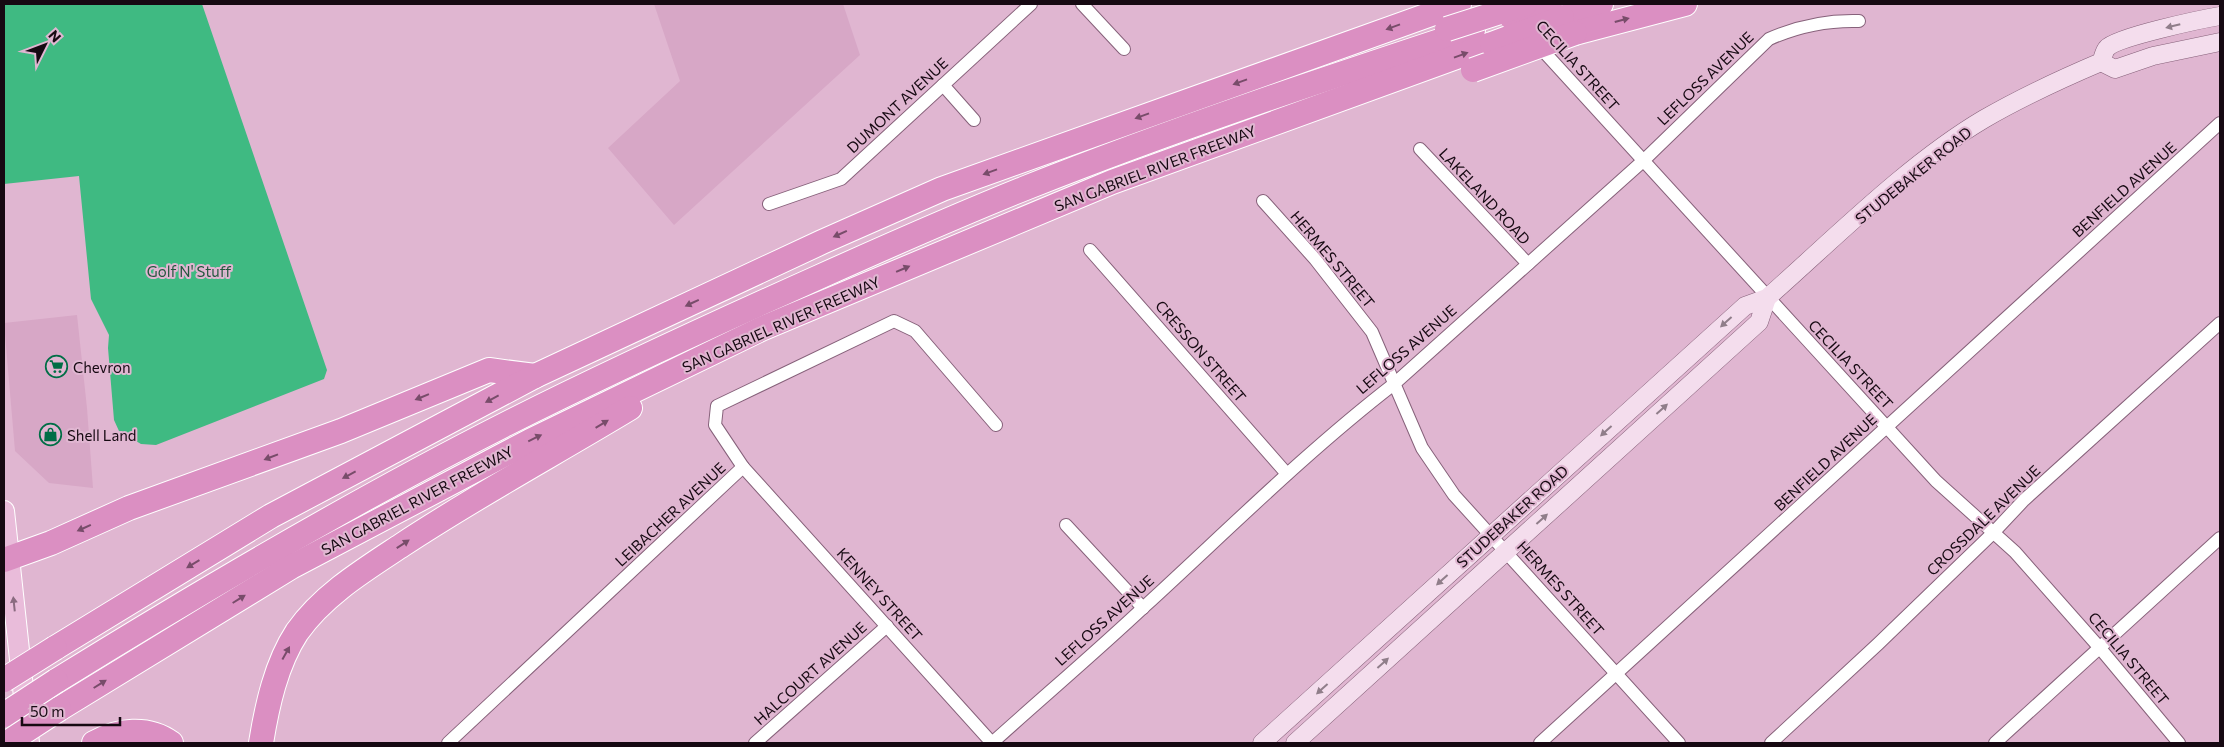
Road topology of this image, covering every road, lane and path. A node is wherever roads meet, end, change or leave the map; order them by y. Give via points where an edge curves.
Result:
1 (1032, 4) edge
2 (1082, 4) edge
3 (1501, 4) edge
4 (1525, 4) edge
5 (1602, 4) edge
6 (1685, 4) edge
7 (1448, 14) edge
8 (1559, 15) edge
9 (2220, 16) edge
10 (1859, 21) dead end
11 (1485, 36) junction
12 (2220, 42) edge
13 (1124, 49) dead end
14 (2101, 62) junction
15 (943, 85) junction
16 (974, 120) dead end
17 (1284, 120) junction
18 (2220, 123) edge
19 (1420, 149) dead end
20 (1643, 160) junction
21 (1264, 201) dead end
22 (769, 204) dead end
23 (1090, 250) dead end
24 (1528, 264) junction
25 (1768, 298) junction
26 (2220, 323) edge
27 (761, 329) junction
28 (535, 376) junction
29 (1394, 384) junction
30 (996, 425) dead end
31 (1887, 427) junction
32 (743, 467) junction
33 (1287, 474) junction
34 (4, 511) edge
35 (1066, 525) dead end
36 (1993, 533) junction
37 (1491, 535) junction
38 (2220, 538) edge
39 (1506, 552) junction
40 (7, 559) edge
41 (1144, 608) junction
42 (887, 626) junction
43 (2099, 647) junction
44 (56, 666) junction
45 (1617, 675) junction
46 (4, 680) edge
47 (4, 703) edge
48 (4, 715) edge
49 (7, 743) edge
50 (29, 743) edge
51 (94, 743) edge
52 (171, 743) edge
53 (261, 743) edge
54 (448, 743) edge
55 (755, 743) edge
56 (992, 743) edge
57 (1262, 743) edge
58 (1295, 743) edge
59 (1540, 743) edge
60 (1679, 743) edge
61 (1771, 743) edge
62 (1995, 743) edge
63 (2179, 743) edge

1 - 15 street, DUMONT AVENUE
2 - 13 street
3 - 20 street, CECILIA STREET
4 - 7 highway, bridge
5 - 8 highway, SAN GABRIEL RIVER FREEWAY
8 -> 6 highway
7 -> 28 highway via 942,189
7 - 44 highway via 1247,96 1055,166 721,309 394,473
8 - 11 highway, SAN GABRIEL RIVER FREEWAY, bridge
8 - 17 highway, bridge via 1473,70
9 -> 14 main road, STUDEBAKER ROAD via 2156,30 2116,43 2107,48
10 - 20 street, LEFLOSS AVENUE via 1833,20 1788,30 1769,40
17 -> 11 highway, SAN GABRIEL RIVER FREEWAY
11 - 44 highway via 1243,108 1030,186 892,243 689,335 505,424
12 - 14 main road via 2153,56 2115,69
14 - 25 main road, STUDEBAKER ROAD via 1983,119 1944,146
15 - 16 street
15 - 22 street, DUMONT AVENUE via 841,179
27 -> 17 highway, SAN GABRIEL RIVER FREEWAY via 1112,182
18 - 31 street, BENFIELD AVENUE
19 - 24 street, LAKELAND ROAD
20 - 24 street, LEFLOSS AVENUE
20 - 25 street, CECILIA STREET
21 - 29 street, HERMES STREET via 1372,332
23 - 33 street, CRESSON STREET
24 - 29 street, LEFLOSS AVENUE
25 - 31 street, CECILIA STREET
25 -> 37 main road, STUDEBAKER ROAD via 1745,306
39 -> 25 main road, STUDEBAKER ROAD via 1759,322
26 - 36 street, CROSSDALE AVENUE via 2024,500
49 -> 27 highway, SAN GABRIEL RIVER FREEWAY, bridge via 291,567 530,440
53 -> 27 highway via 281,662 297,632 321,603 373,564 459,508
28 -> 40 highway via 488,370 341,431 129,508
28 -> 44 highway via 271,516
29 - 33 street, LEFLOSS AVENUE
29 - 37 street, HERMES STREET via 1422,448 1454,495
30 - 32 street, LEIBACHER AVENUE via 915,332 894,321 717,406 715,425
31 - 36 street, CECILIA STREET via 1936,481
31 - 45 street, BENFIELD AVENUE
32 - 42 street, KENNEY STREET
32 - 54 street, LEIBACHER AVENUE
33 - 41 street, LEFLOSS AVENUE
34 - 40 main road
35 - 41 street
36 - 43 street, CECILIA STREET via 2016,552
36 - 61 street, CROSSDALE AVENUE
37 - 39 street, HERMES STREET
37 -> 57 main road, STUDEBAKER ROAD
38 - 43 street
39 - 45 street, HERMES STREET
58 -> 39 main road, STUDEBAKER ROAD
50 -> 40 main road
41 - 56 street, LEFLOSS AVENUE
42 - 55 street, HALCOURT AVENUE
42 - 56 street, KENNEY STREET
43 - 62 street
43 - 63 street, CECILIA STREET
44 - 46 highway, bridge
44 - 47 highway
44 - 48 highway, bridge
45 - 59 street, BENFIELD AVENUE
45 - 60 street, HERMES STREET
51 - 52 highway via 124,732 161,736

